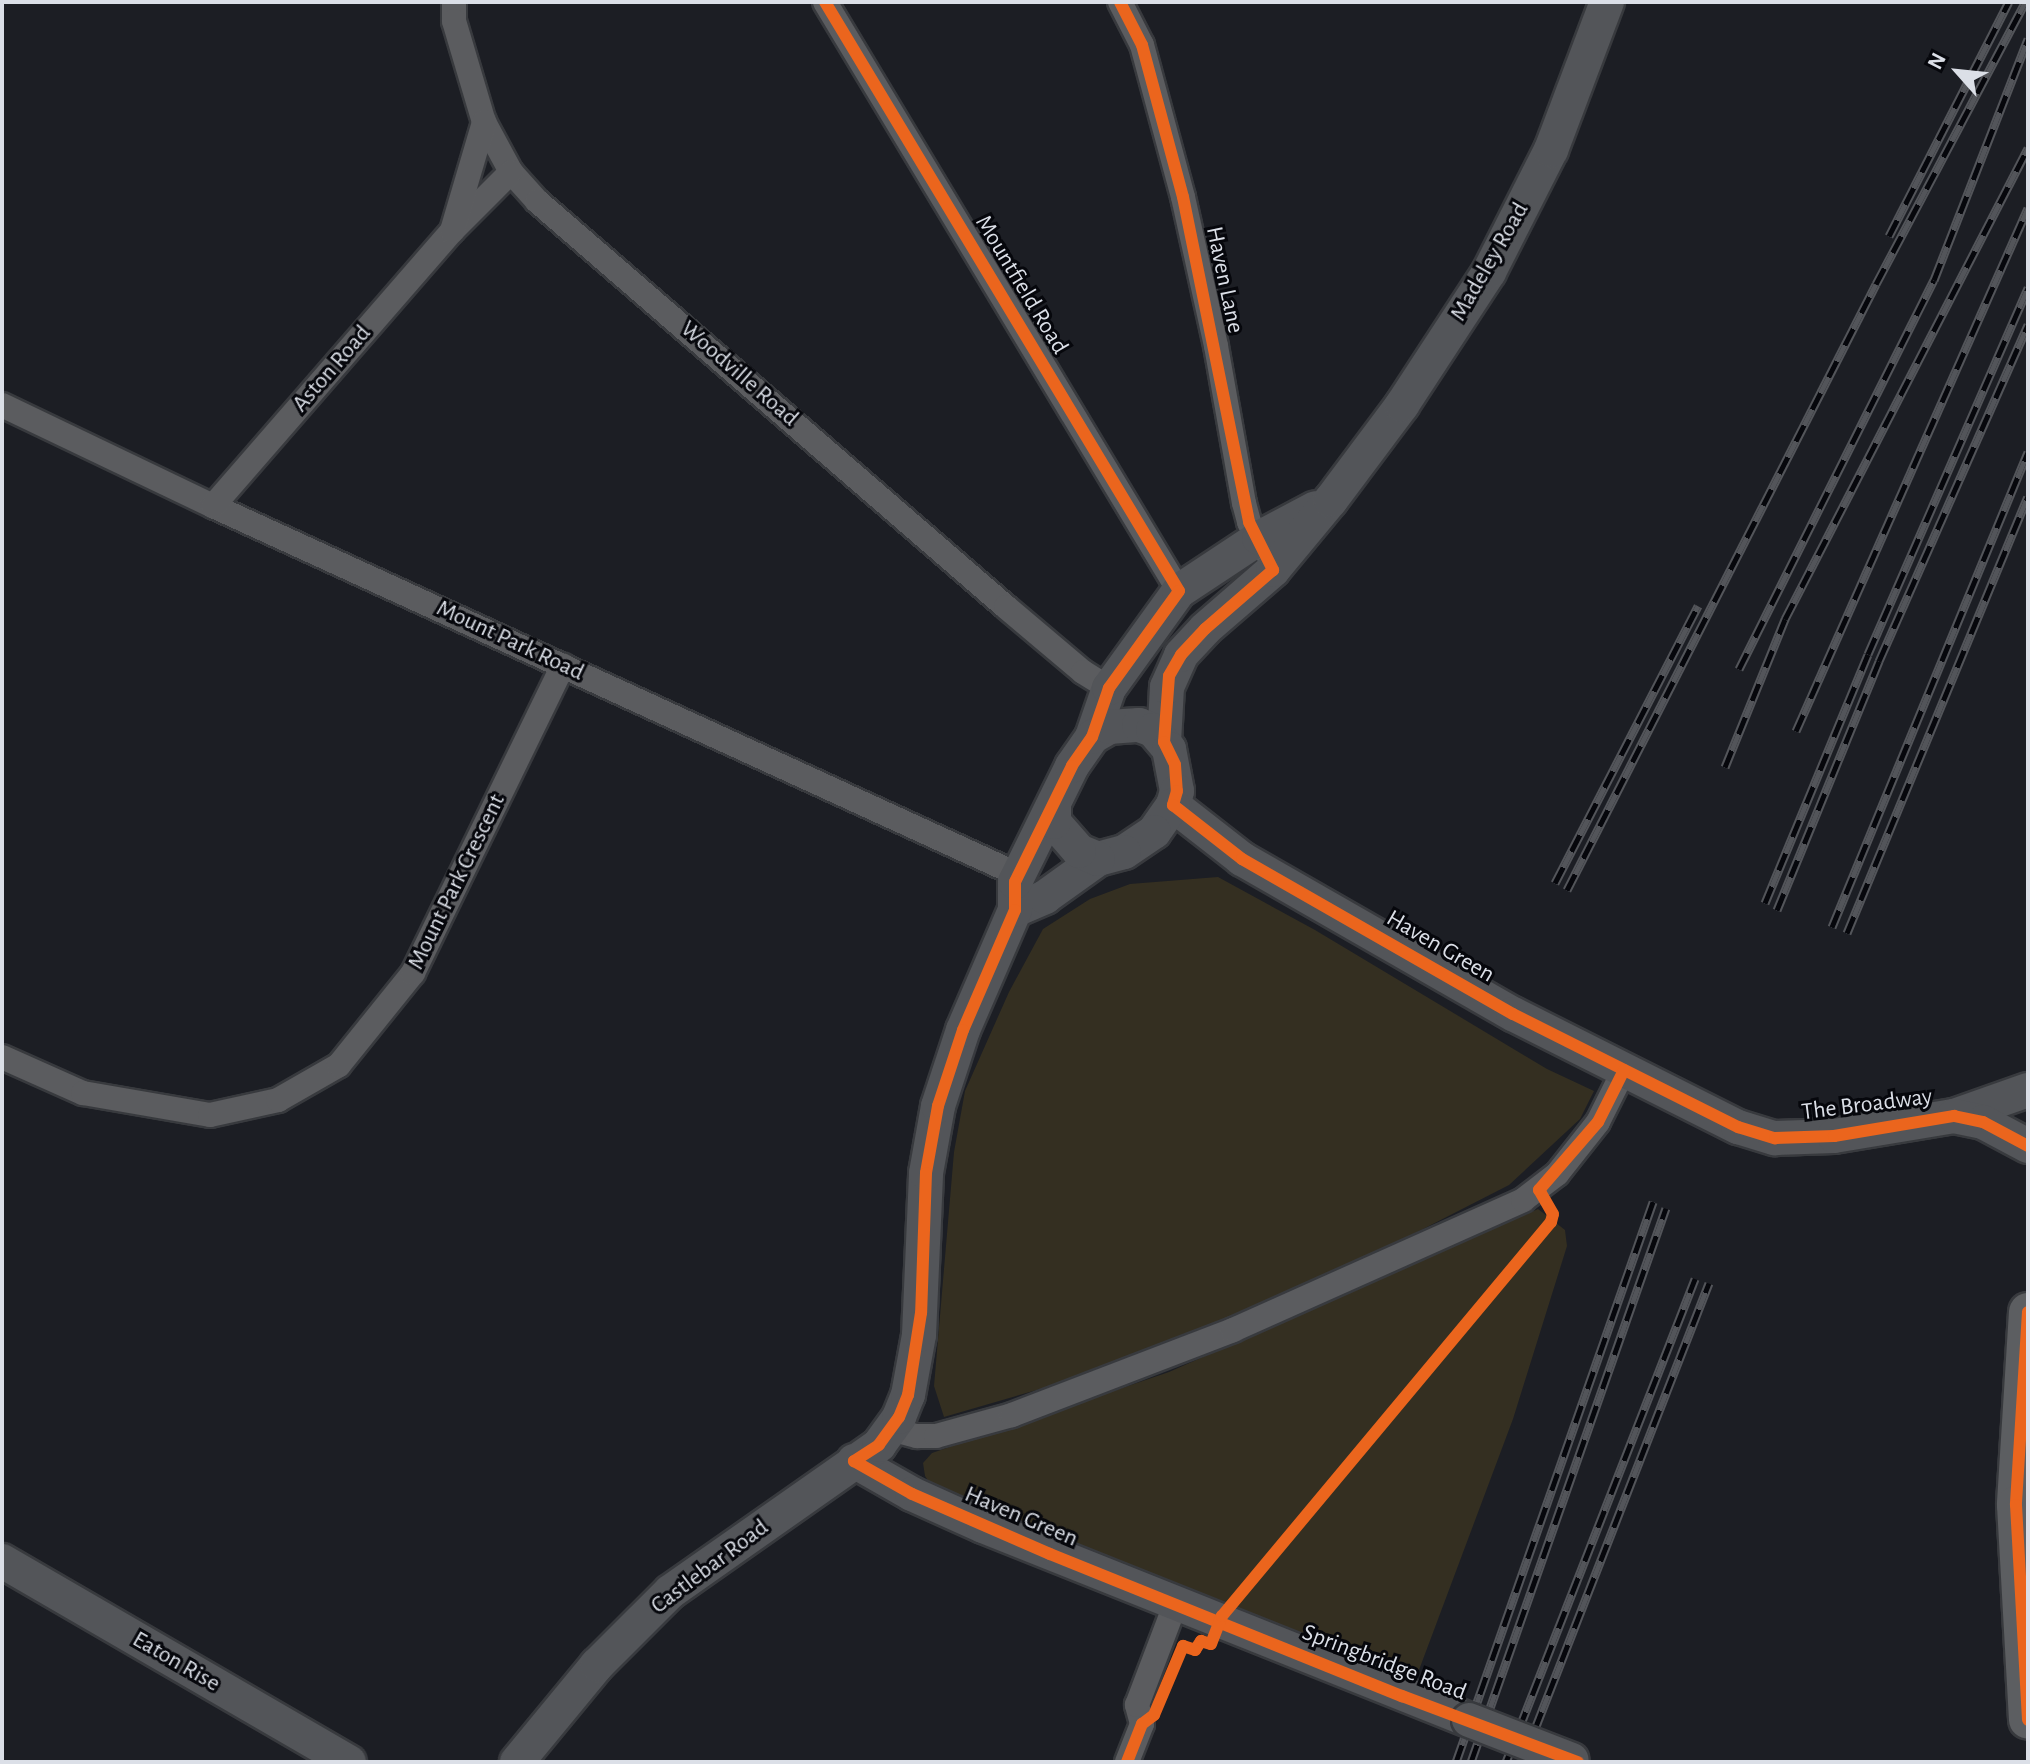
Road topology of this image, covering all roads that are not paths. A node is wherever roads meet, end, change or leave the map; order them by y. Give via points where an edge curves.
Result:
1 (454, 2) edge
2 (825, 2) edge
3 (1120, 2) edge
4 (1607, 2) edge
5 (484, 122) junction
6 (511, 172) junction
7 (452, 231) junction
8 (2, 405) edge
9 (1331, 500) junction
10 (213, 506) junction
11 (1259, 538) junction
12 (1273, 570) junction
13 (1179, 591) junction
14 (563, 666) junction
15 (1109, 688) junction
16 (1092, 737) junction
17 (1164, 742) junction
18 (1054, 804) junction
19 (1173, 805) junction
20 (1098, 859) junction
21 (1019, 875) junction
22 (1015, 910) junction
23 (2, 1057) edge
24 (1624, 1070) junction
25 (2028, 1090) edge
26 (1954, 1116) junction
27 (2028, 1146) edge
28 (2028, 1312) edge
29 (890, 1429) junction
30 (854, 1461) junction
31 (2, 1561) edge
32 (1175, 1605) junction
33 (2028, 1720) edge
34 (1575, 1761) edge
35 (349, 1762) edge
36 (517, 1762) edge
37 (1127, 1762) edge

1 - 5 street, Woodville Road via 454,21
2 - 13 street, Mountfield Road
3 - 11 street, Haven Lane via 1142,45 1183,197 1244,503
4 - 9 main road, Madeley Road via 1551,150 1489,272 1402,405
5 - 6 street, Woodville Road
5 - 7 street, Aston Road
6 - 7 street, Aston Road
6 - 15 street, Woodville Road via 537,201 1006,607
7 - 10 street, Aston Road
8 - 10 street, Mount Park Road
9 - 11 main road, Madeley Road
9 - 12 main road, Madeley Road
10 - 14 street, Mount Park Road
11 - 12 street, Haven Lane
11 - 13 main road, Madeley Road
12 - 17 main road, Madeley Road via 1205,629 1173,666
13 - 15 main road, Madeley Road
14 - 21 street, Mount Park Road
14 - 23 street, Mount Park Crescent via 413,973 339,1065 278,1100 210,1115 83,1093
15 - 16 main road, Madeley Road
16 - 17 main road via 1124,724 1153,730
16 - 18 main road
17 - 19 main road via 1175,765
18 - 20 main road via 1060,832 1079,851
18 - 21 main road
19 - 20 main road via 1140,843
19 - 24 main road, Haven Green via 1242,859 1513,1014
20 - 22 main road via 1045,897
21 - 22 main road
22 - 29 main road via 963,1030 938,1106 926,1173 916,1352 908,1395
24 - 26 main road, The Broadway via 1726,1121 1775,1138 1834,1136
24 - 29 street via 1598,1122 1557,1174 1523,1200 1233,1330 1012,1415 936,1436
25 - 26 main road, The Broadway
26 - 27 main road, The Broadway via 1983,1122
28 - 33 main road via 2016,1494
29 - 30 main road, Castlebar Road via 879,1445
30 - 32 main road, Haven Green via 912,1494
30 - 36 main road, Castlebar Road via 670,1592 597,1665
31 - 35 main road, Eaton Rise
32 - 34 main road, Springbridge Road, bridge
32 - 37 street via 1137,1705 1142,1724

